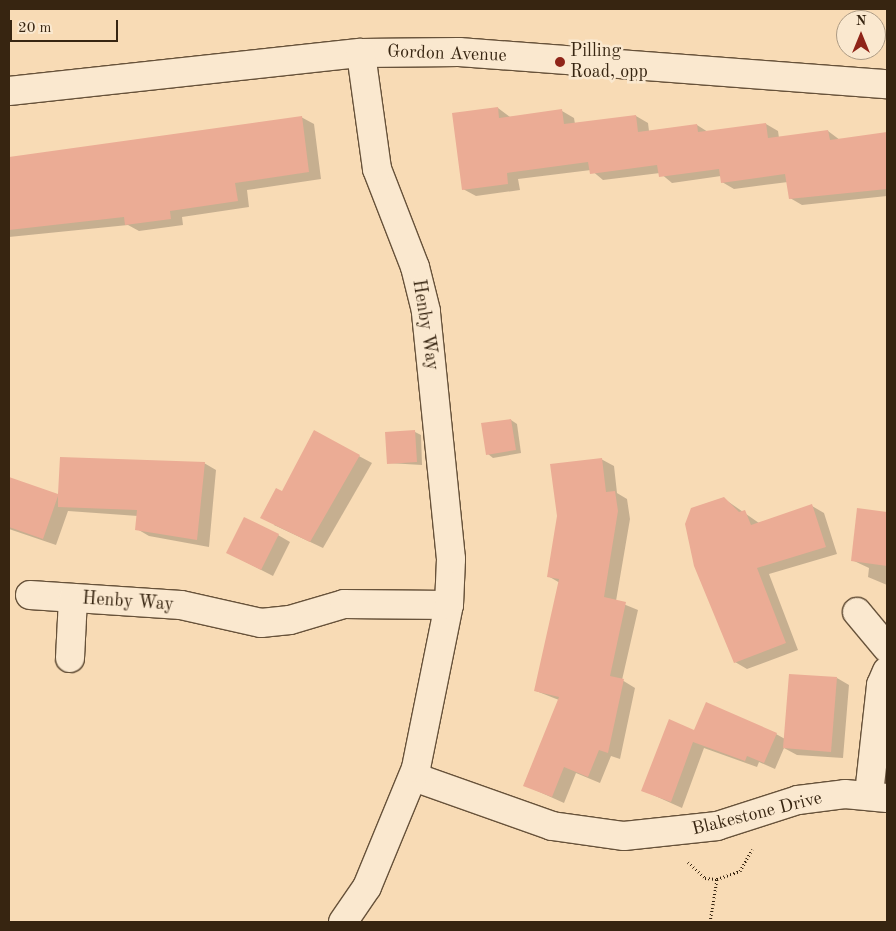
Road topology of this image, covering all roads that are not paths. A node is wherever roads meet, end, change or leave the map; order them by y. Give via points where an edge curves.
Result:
1 (361, 53) junction
2 (887, 84) edge
3 (9, 91) edge
4 (30, 595) dead end
5 (73, 599) junction
6 (449, 606) junction
7 (857, 612) dead end
8 (887, 648) edge
9 (70, 658) dead end
10 (887, 671) edge
11 (414, 777) junction
12 (878, 796) edge
13 (343, 922) edge

1 - 2 street, Gordon Avenue via 459,52
1 - 3 street, Gordon Avenue
1 - 6 street, Henby Way via 377,169 415,267 426,311 451,558
4 - 5 street, Henby Way
5 - 6 street, Henby Way via 181,606 261,623 290,620 344,604
5 - 9 street, Henby Way
6 - 11 street, Henby Way via 434,697
7 - 8 street
10 - 12 street, Blakestone Drive via 881,685
11 - 12 street, Blakestone Drive via 552,826 624,836 717,826 798,800
11 - 13 street, Henby Way via 367,887

